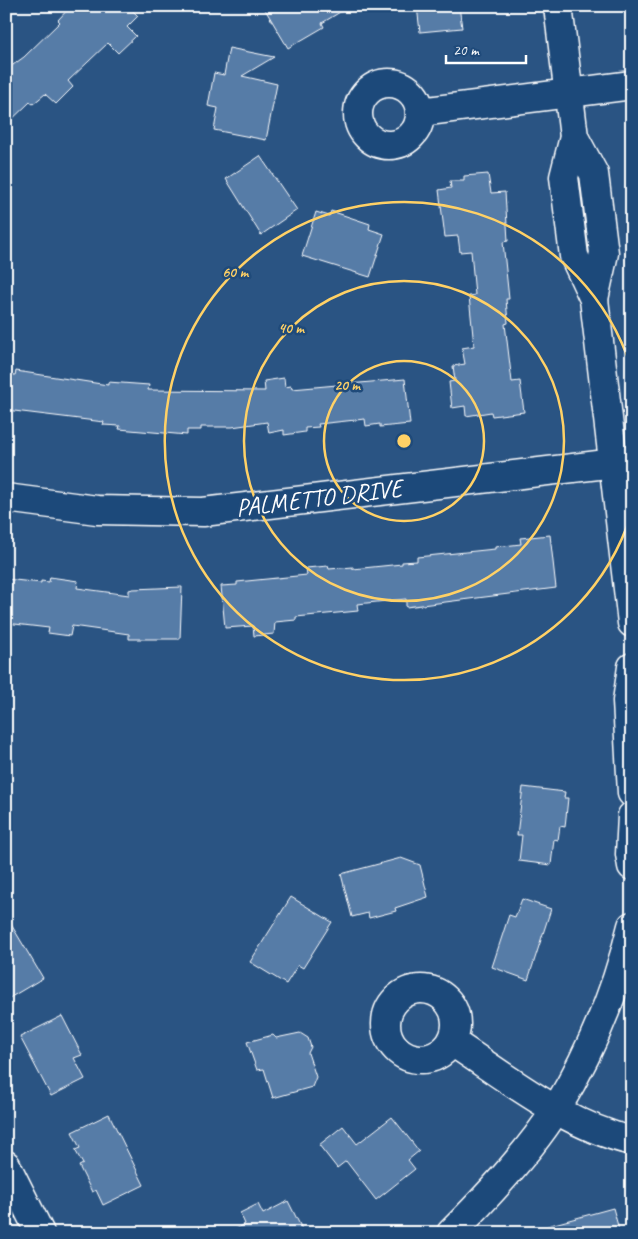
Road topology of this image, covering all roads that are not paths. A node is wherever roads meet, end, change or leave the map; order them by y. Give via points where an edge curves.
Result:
1 (558, 6) edge
2 (632, 85) edge
3 (568, 92) junction
4 (420, 112) dead end
5 (623, 462) edge
6 (6, 498) edge
7 (632, 623) edge
8 (632, 667) edge
9 (632, 793) edge
10 (632, 816) edge
11 (632, 866) edge
12 (632, 926) edge
13 (452, 1042) dead end
14 (556, 1110) junction
15 (632, 1141) edge
16 (6, 1165) edge
17 (40, 1233) edge
18 (451, 1233) edge

1 - 3 street
2 - 3 street
3 - 4 street
3 - 5 street via 574,137 564,177 574,256 594,299
5 - 6 street, PALMETTO DRIVE via 203,512 97,510
5 - 7 street
8 - 9 street via 627,701
10 - 11 street
12 - 14 street via 597,1029
13 - 14 street
14 - 15 street via 591,1129
14 - 18 street via 514,1164
16 - 17 street

